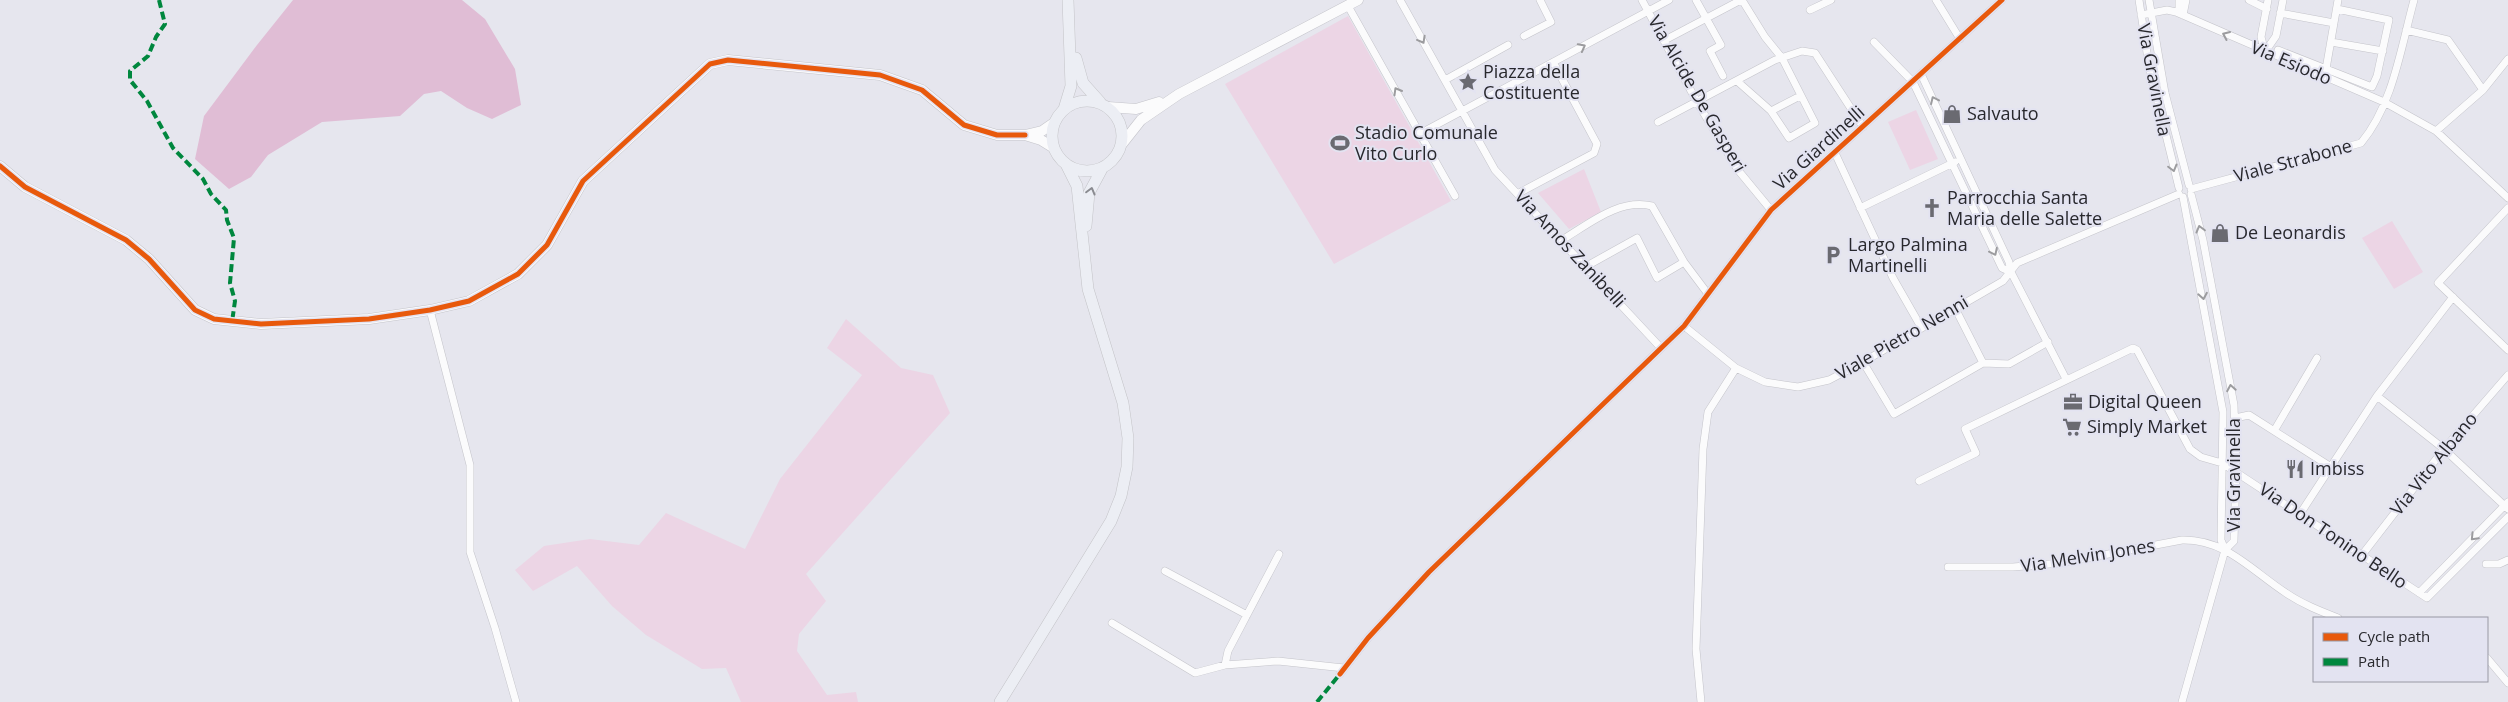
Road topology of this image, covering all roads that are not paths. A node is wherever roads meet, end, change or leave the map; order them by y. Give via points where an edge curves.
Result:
1 (1068, 0) edge
2 (1358, 0) edge
3 (1400, 0) edge
4 (1540, 0) edge
5 (1642, 0) edge
6 (1669, 0) edge
7 (1696, 0) edge
8 (1742, 0) edge
9 (1832, 0) edge
10 (1936, 0) edge
11 (2002, 0) edge
12 (2139, 0) edge
13 (2149, 0) edge
14 (2179, 0) edge
15 (2186, 0) edge
16 (2249, 0) edge
17 (2268, 0) edge
18 (2282, 0) edge
19 (2338, 0) edge
20 (2414, 0) edge
21 (1348, 6) junction
22 (2267, 9) junction
23 (2337, 9) junction
24 (1810, 10) dead end
25 (1649, 11) junction
26 (2280, 13) junction
27 (2151, 14) junction
28 (2181, 14) junction
29 (2141, 15) junction
30 (1707, 18) junction
31 (2334, 23) junction
32 (2406, 30) junction
33 (1524, 36) dead end
34 (1071, 37) junction
35 (1960, 39) junction
36 (1665, 40) junction
37 (1874, 42) dead end
38 (2331, 42) junction
39 (1508, 45) dead end
40 (2278, 50) dead end
41 (2383, 50) junction
42 (2266, 52) junction
43 (1782, 58) junction
44 (2508, 59) edge
45 (1553, 62) junction
46 (2326, 68) junction
47 (1921, 74) junction
48 (1724, 76) dead end
49 (1444, 80) junction
50 (1737, 80) junction
51 (1912, 82) junction
52 (2483, 90) junction
53 (1179, 94) junction
54 (1800, 96) junction
55 (1698, 102) junction
56 (2384, 102) junction
57 (1105, 106) junction
58 (1064, 109) junction
59 (1462, 111) junction
60 (1772, 111) junction
61 (1055, 122) junction
62 (1658, 122) dead end
63 (1863, 127) junction
64 (2436, 132) junction
65 (1421, 133) junction
66 (1025, 135) junction
67 (1122, 144) junction
68 (1054, 148) junction
69 (1835, 153) junction
70 (1962, 159) junction
71 (1066, 164) junction
72 (1951, 164) junction
73 (0, 166) edge
74 (1103, 167) junction
75 (2190, 190) junction
76 (1518, 193) junction
77 (2180, 193) junction
78 (1455, 196) dead end
79 (2508, 198) edge
80 (1860, 208) junction
81 (2508, 208) edge
82 (1772, 210) junction
83 (1562, 240) junction
84 (1084, 253) junction
85 (1684, 262) junction
86 (1584, 267) junction
87 (2011, 272) junction
88 (1708, 294) junction
89 (2453, 297) junction
90 (1955, 308) junction
91 (430, 310) junction
92 (1684, 326) junction
93 (1921, 327) junction
94 (2048, 342) junction
95 (1661, 348) junction
96 (2508, 350) edge
97 (2317, 358) dead end
98 (1863, 362) junction
99 (1984, 363) junction
100 (1736, 368) junction
101 (2508, 375) edge
102 (2066, 380) junction
103 (2378, 396) junction
104 (2235, 418) junction
105 (2274, 431) junction
106 (2444, 449) junction
107 (2222, 463) junction
108 (2331, 467) junction
109 (2236, 472) junction
110 (1919, 481) dead end
111 (2507, 505) edge
112 (2300, 514) junction
113 (2508, 517) edge
114 (2225, 550) junction
115 (1280, 554) dead end
116 (2362, 555) junction
117 (2508, 560) edge
118 (2486, 564) dead end
119 (1948, 567) dead end
120 (1166, 571) dead end
121 (2419, 593) junction
122 (1247, 615) junction
123 (2335, 617) edge
124 (1112, 623) dead end
125 (2488, 659) edge
126 (1225, 665) junction
127 (2505, 674) edge
128 (2508, 683) edge
129 (516, 702) edge
130 (1000, 702) edge
131 (1701, 702) edge
132 (2182, 702) edge

1 - 34 main road
2 - 21 street
3 -> 49 street
4 - 33 street via 1552,22
5 - 25 street, Via Alcide De Gasperi
6 - 25 street
7 - 30 street
8 - 30 street
8 - 43 street
9 - 24 street
10 - 35 street
11 - 35 street, Via Giardinelli
12 - 29 street, Via Gravinella
13 - 27 street, Via Gravinella
14 - 28 street
15 - 28 street
16 - 22 street
17 - 22 street
18 - 26 street
19 - 23 street
20 - 32 street, Viale Strabone
21 - 53 street
65 -> 21 street
22 - 42 street via 2261,37
23 - 31 street
23 - 41 street via 2389,20
25 - 36 street, Via Alcide De Gasperi
45 -> 25 street
26 - 31 street
26 - 42 street via 2276,36
27 - 28 street, Via Esiodo via 2167,10
27 - 29 street, Via Esiodo
27 - 75 street, Via Gravinella via 2165,93
42 -> 28 street, Via Esiodo
29 -> 77 street, Via Gravinella via 2156,100
30 - 36 street
30 - 48 street via 1721,45 1710,51
31 - 38 street
32 - 52 street via 2448,40
32 - 56 street, Viale Strabone
34 - 57 main road via 1083,83
34 - 58 main road via 1071,86
35 - 47 street, Via Giardinelli
36 - 55 street, Via Alcide De Gasperi
37 - 51 street
38 - 41 street
38 - 46 street
39 - 49 street
40 - 46 street, Via Esiodo
41 - 46 street, Via Esiodo via 2378,76 2372,87
42 - 56 street, Via Esiodo
43 - 50 street
43 - 54 street
43 - 63 street via 1802,51 1815,53
44 - 52 street
45 - 59 street
45 - 76 street via 1596,144 1594,153
47 - 51 street, Via Giardinelli
70 -> 47 street
49 - 59 street
50 - 55 street
50 - 60 street
51 - 63 street, Via Giardinelli
51 - 72 street
52 - 64 street
53 - 57 street via 1136,109
53 - 67 street via 1141,120
54 - 60 street
54 - 60 street via 1815,123 1789,138
55 - 62 street
55 - 82 street, Via Alcide De Gasperi via 1738,170
56 - 64 street, Via Esiodo
56 - 75 street, Viale Strabone via 2374,127 2361,143
57 - 58 main road via 1094,101 1078,102
57 - 67 main road via 1121,127
58 - 61 main road
59 - 65 street
59 - 76 street, Via Amos Zanibelli via 1495,170
61 - 66 street via 1042,131
61 - 68 main road
63 - 69 street, Via Giardinelli
64 - 79 street, Via Esiodo
65 - 78 street
66 - 68 street
66 - 91 street via 997,135 964,125 922,90 880,75 728,60 710,64 583,182 547,245 518,274 469,301
67 - 74 main road via 1115,157
68 - 71 main road
69 - 80 street
69 - 82 street, Via Giardinelli
70 - 72 street
70 - 87 street
71 - 74 main road via 1088,171
71 - 84 main road via 1077,186
72 - 80 street
72 -> 87 street via 2002,268
73 - 91 street via 25,186 126,240 149,259 195,310 214,318 261,324 369,318
84 -> 74 main road via 1089,193
75 - 77 street
75 - 77 street via 2184,184
104 -> 75 street, Via Gravinella via 2203,240
76 - 83 street, Via Amos Zanibelli
77 - 87 street, Viale Pietro Nenni via 2017,263
77 -> 107 street, Via Gravinella via 2223,412
80 - 93 street via 1893,278
81 - 89 street via 2438,283
82 - 88 street, Via Giardinelli
83 - 85 street via 1608,213 1627,204 1640,203 1652,206 1660,216
83 - 86 street, Via Amos Zanibelli
84 - 130 main road via 1088,289 1123,403 1128,438 1127,467 1111,522
85 - 86 street via 1657,278 1636,238
85 - 88 street
86 - 95 street, Via Amos Zanibelli
87 - 90 street, Viale Pietro Nenni via 2002,281
87 - 94 street
88 - 92 street, Via Giardinelli
89 - 96 street
89 - 103 street
90 - 93 street, Viale Pietro Nenni
90 - 99 street
91 - 129 street via 470,465 470,552
92 - 95 street, Via Giardinelli
92 - 100 street, Viale Pietro Nenni
93 - 98 street, Viale Pietro Nenni
94 - 99 street via 2009,364
94 - 102 street
95 - 126 street, Via Giardinelli via 1429,572 1368,638 1342,672 1278,661
97 - 105 street
98 - 99 street via 1894,414
98 - 100 street, Viale Pietro Nenni via 1829,380 1798,387 1764,382
100 - 131 street via 1708,412 1703,449 1696,649
101 - 106 street, Via Vito Albano
102 - 107 street, Via Don Tonino Bello via 2133,348 2137,350 2190,449 2201,457
102 - 110 street via 1964,429 1976,453
103 - 106 street
103 - 108 street
104 - 105 street via 2249,415
104 - 109 street, Via Gravinella
105 - 108 street
106 - 111 street
106 - 116 street, Via Vito Albano
107 - 109 street, Via Don Tonino Bello
107 - 114 street, Via Gravinella via 2221,540
108 - 112 street
109 - 112 street, Via Don Tonino Bello
109 - 114 street, Via Gravinella via 2234,541
111 -> 121 street
112 - 116 street, Via Don Tonino Bello
113 - 121 street via 2427,598
114 - 119 street, Via Melvin Jones via 2200,540 2182,540 2061,563
114 - 123 street, Via Melvin Jones via 2286,594
114 - 132 street
115 - 122 street
116 - 121 street, Via Don Tonino Bello
117 - 118 street
120 - 122 street
122 - 126 street via 1228,651
124 - 126 street via 1194,673
125 - 127 street
127 - 128 street

